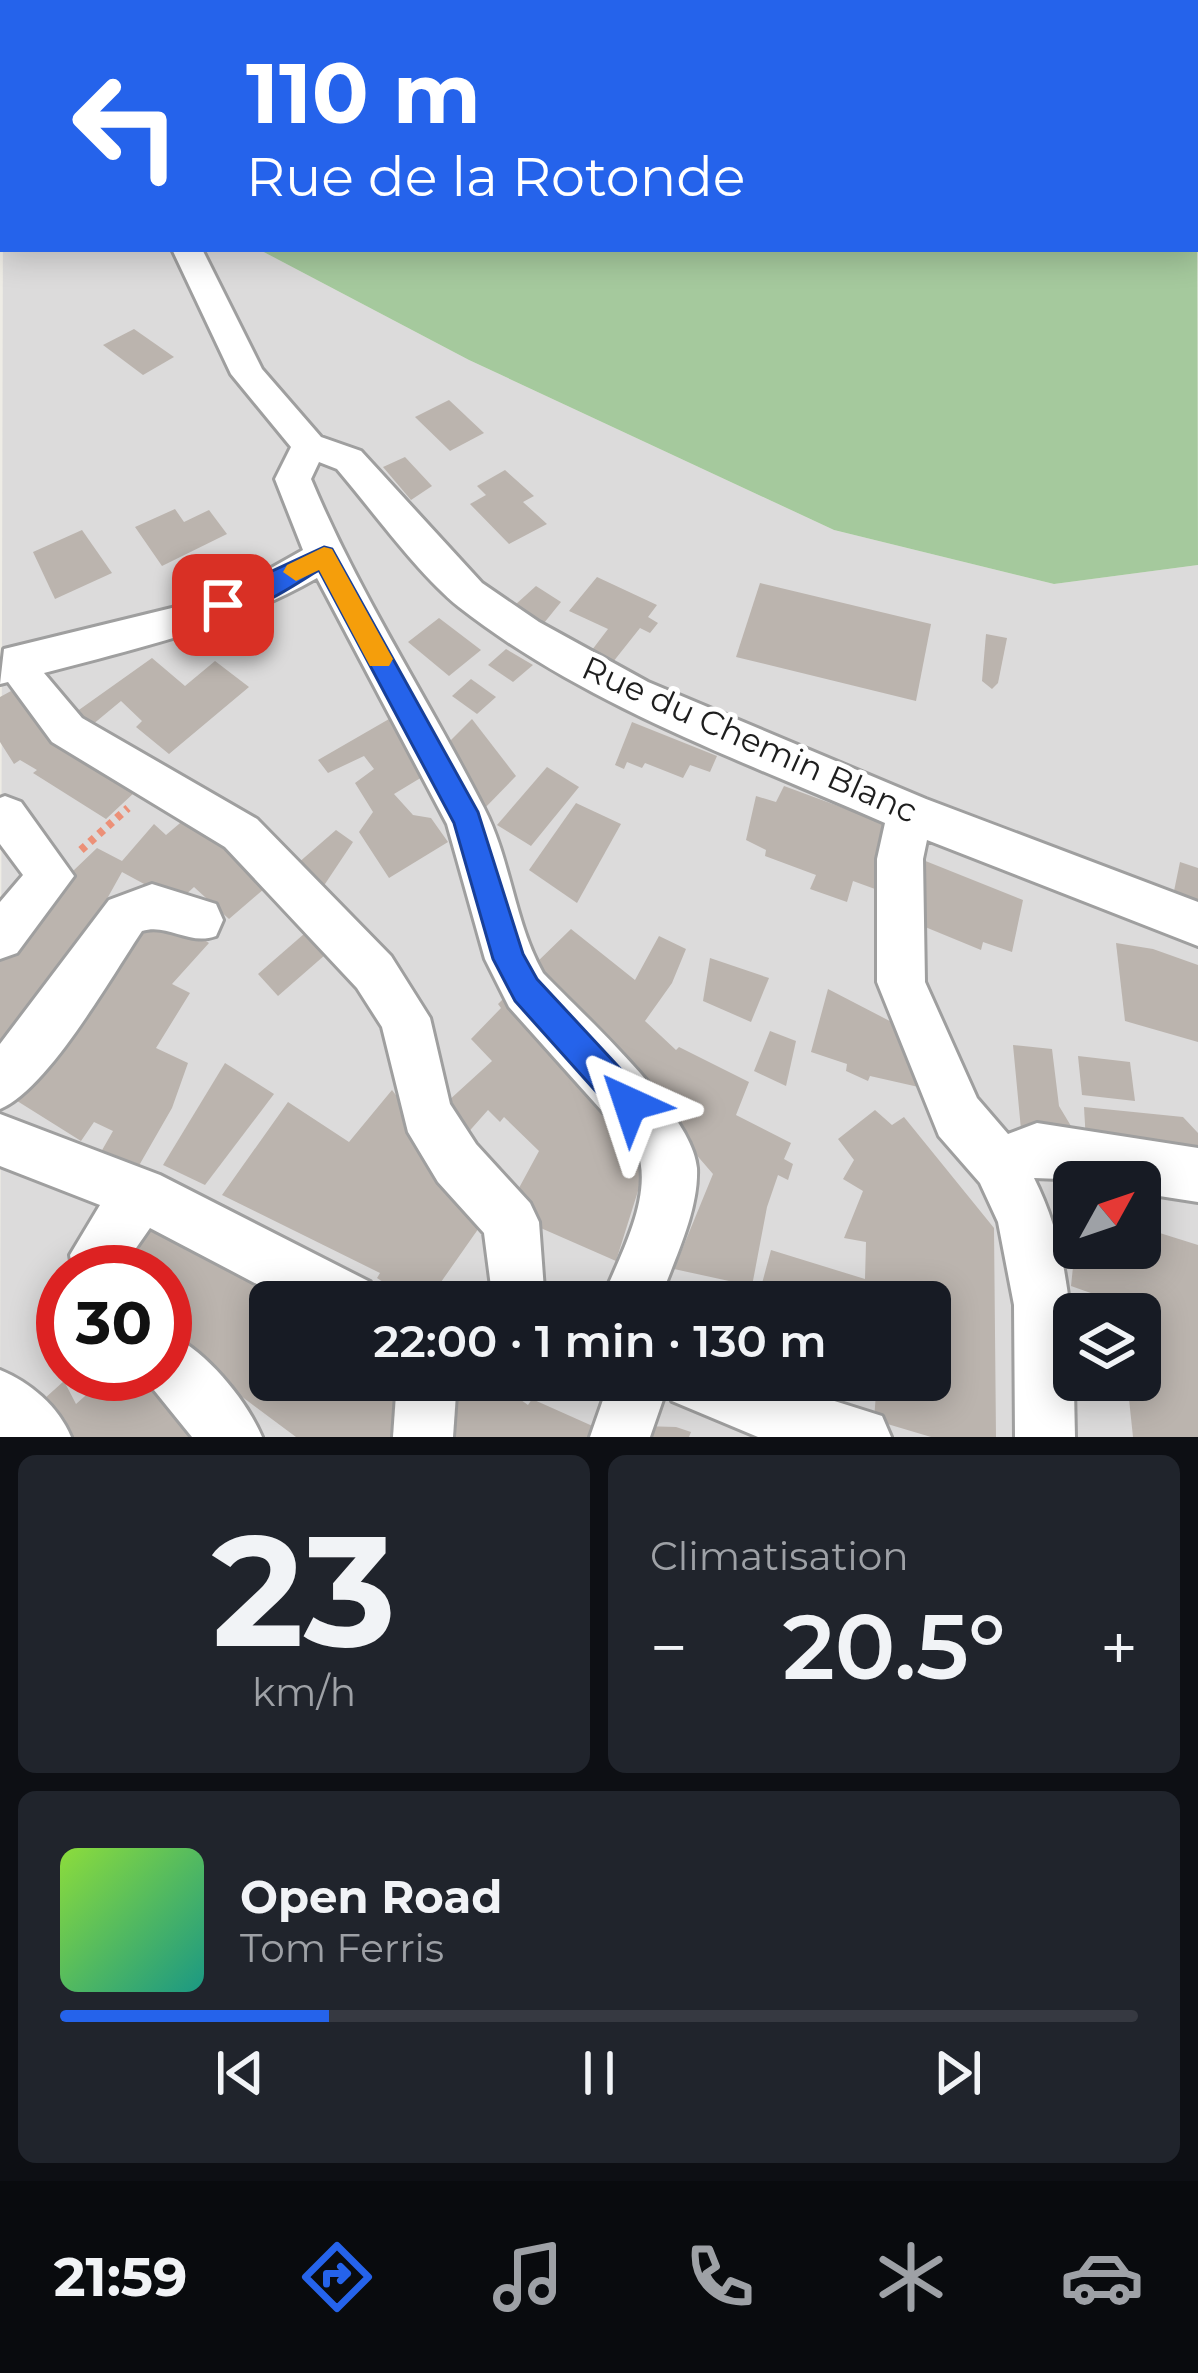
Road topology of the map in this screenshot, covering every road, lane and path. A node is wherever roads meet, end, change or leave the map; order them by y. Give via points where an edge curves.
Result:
1 (188, 252) edge
2 (309, 446) junction
3 (324, 556) junction
4 (9, 664) edge
5 (157, 783) junction
6 (910, 813) junction
7 (4, 816) dead end
8 (51, 876) junction
9 (199, 920) dead end
10 (1198, 924) edge
11 (0, 937) edge
12 (0, 1083) edge
13 (0, 1140) edge
14 (999, 1164) junction
15 (1198, 1175) edge
16 (141, 1194) junction
17 (105, 1245) edge
18 (309, 1281) edge
19 (514, 1281) edge
20 (638, 1281) edge
21 (192, 1391) edge
22 (0, 1400) edge
23 (426, 1401) edge
24 (633, 1401) edge
25 (740, 1401) edge
26 (40, 1437) edge
27 (232, 1437) edge
28 (423, 1437) edge
29 (620, 1437) edge
30 (861, 1437) edge
31 (1045, 1437) edge

1 - 2 street, Rue du Chemin Blanc via 248,374
2 - 3 street via 293,479
2 - 6 street, Rue du Chemin Blanc via 349,460 468,593 525,633 633,694
3 - 4 street via 182,621
3 - 20 street via 468,821 509,959 526,990 656,1132 670,1166
4 - 5 street via 68,730
5 - 8 path
5 - 19 street via 268,856 374,972 405,1018 426,1114 511,1222
6 - 10 street, Rue du Chemin Blanc
6 - 14 street via 901,859 901,982 958,1117
7 - 8 street
8 - 11 street
9 - 12 street via 152,906 126,915
13 - 16 street
14 - 15 street via 1037,1150
14 - 31 street via 1025,1218 1043,1305
16 - 17 street
16 - 18 street
21 - 27 street
22 - 26 street
23 - 28 street
24 - 29 street
25 - 30 street

